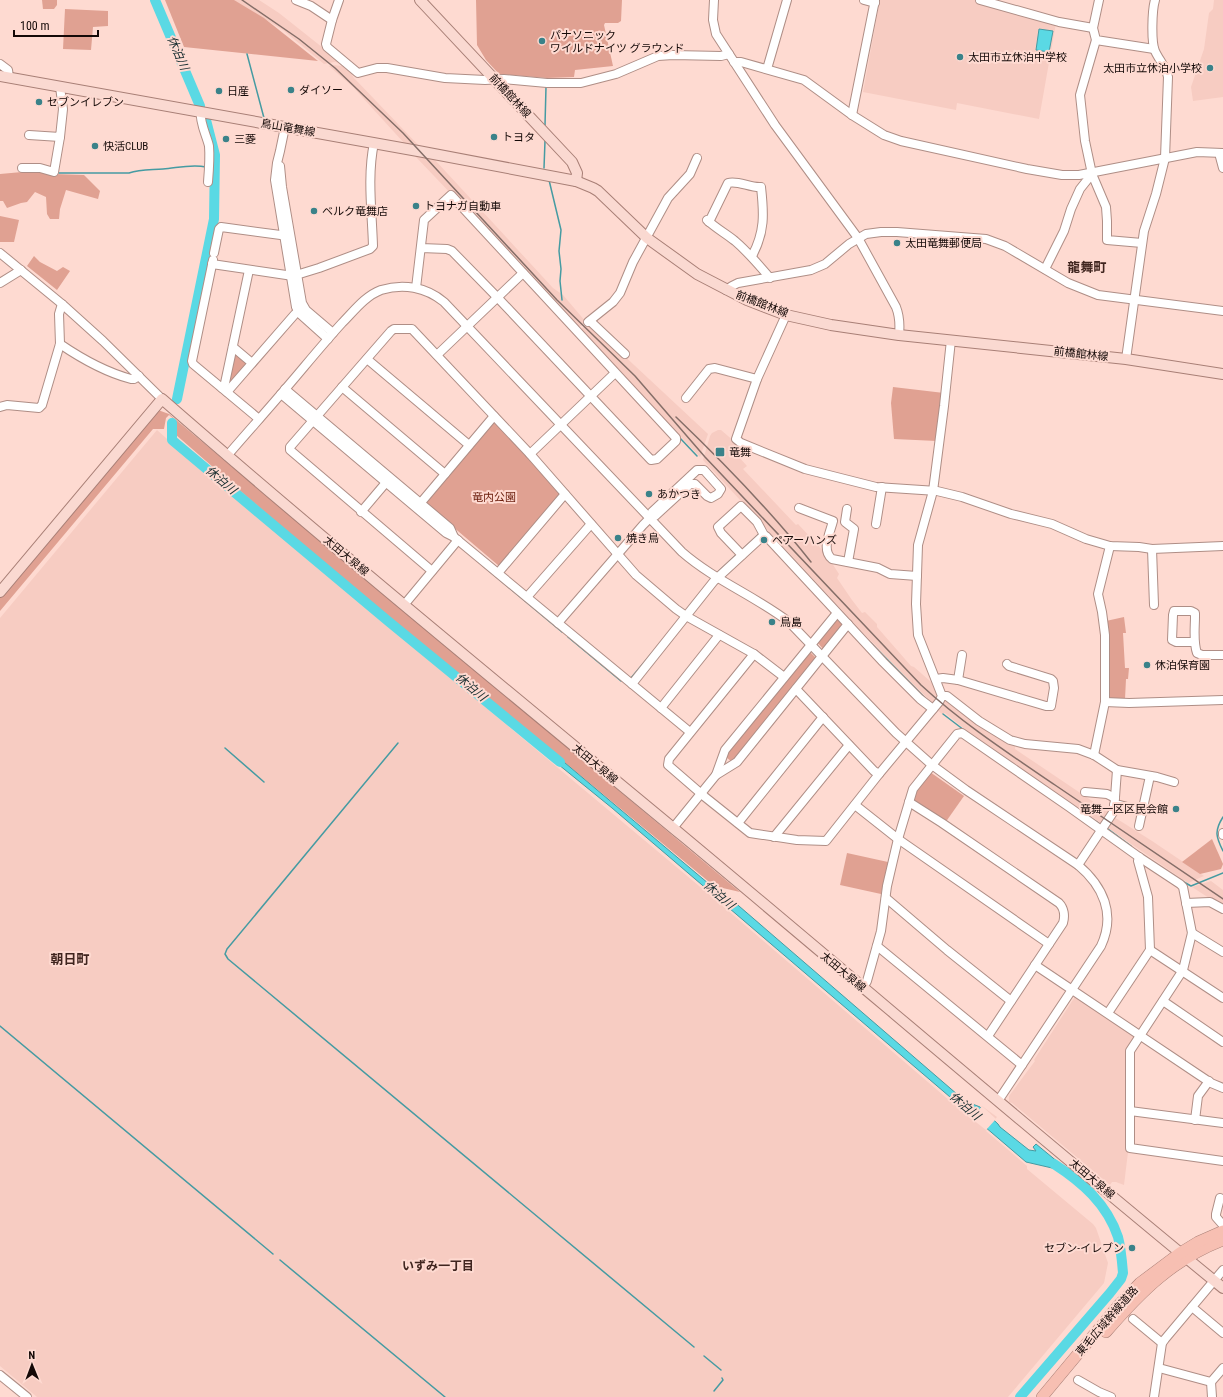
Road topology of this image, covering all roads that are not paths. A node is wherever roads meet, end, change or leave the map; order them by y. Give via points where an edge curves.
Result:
1 (296, 0) edge
2 (339, 0) edge
3 (420, 0) edge
4 (714, 0) edge
5 (787, 0) edge
6 (864, 0) edge
7 (980, 0) edge
8 (1098, 0) edge
9 (1155, 0) edge
10 (875, 1) edge
11 (332, 20) junction
12 (1093, 28) junction
13 (1096, 40) junction
14 (1154, 49) junction
15 (729, 54) junction
16 (734, 62) junction
17 (0, 64) edge
18 (767, 69) junction
19 (4, 77) edge
20 (495, 80) junction
21 (60, 87) junction
22 (201, 112) junction
23 (852, 115) junction
24 (285, 127) junction
25 (28, 135) dead end
26 (60, 137) junction
27 (374, 143) junction
28 (1221, 153) edge
29 (697, 158) dead end
30 (1165, 158) junction
31 (22, 168) dead end
32 (1223, 168) edge
33 (1092, 174) junction
34 (576, 181) junction
35 (208, 182) dead end
36 (287, 236) junction
37 (647, 238) junction
38 (858, 238) junction
39 (1142, 244) junction
40 (421, 248) junction
41 (0, 252) edge
42 (752, 256) junction
43 (213, 259) junction
44 (21, 270) junction
45 (249, 270) junction
46 (1045, 270) junction
47 (523, 273) junction
48 (294, 276) junction
49 (770, 278) junction
50 (0, 283) edge
51 (416, 288) junction
52 (726, 290) junction
53 (497, 297) junction
54 (1135, 299) junction
55 (62, 304) junction
56 (300, 308) junction
57 (1223, 311) edge
58 (786, 315) junction
59 (468, 326) junction
60 (899, 335) junction
61 (331, 336) junction
62 (951, 340) junction
63 (60, 344) junction
64 (233, 347) junction
65 (625, 354) dead end
66 (437, 355) junction
67 (367, 359) junction
68 (1126, 359) junction
69 (252, 363) junction
70 (616, 373) junction
71 (1223, 374) edge
72 (139, 376) junction
73 (757, 379) junction
74 (342, 388) junction
75 (225, 390) junction
76 (283, 392) junction
77 (591, 396) junction
78 (686, 398) dead end
79 (162, 399) junction
80 (0, 406) edge
81 (494, 416) junction
82 (259, 419) junction
83 (314, 419) junction
84 (560, 425) junction
85 (469, 445) junction
86 (530, 454) junction
87 (227, 456) junction
88 (445, 474) junction
89 (388, 480) junction
90 (882, 487) junction
91 (933, 491) junction
92 (565, 494) junction
93 (418, 505) junction
94 (799, 508) dead end
95 (847, 509) dead end
96 (361, 512) junction
97 (650, 519) junction
98 (591, 524) junction
99 (876, 524) dead end
100 (764, 535) junction
101 (456, 538) junction
102 (1110, 546) junction
103 (1223, 546) edge
104 (1152, 549) junction
105 (618, 555) junction
106 (742, 555) junction
107 (848, 562) junction
108 (432, 571) junction
109 (498, 572) junction
110 (917, 576) junction
111 (717, 578) junction
112 (0, 592) edge
113 (527, 597) junction
114 (404, 605) junction
115 (1154, 605) dead end
116 (837, 613) junction
117 (686, 616) junction
118 (558, 623) junction
119 (848, 624) junction
120 (719, 635) junction
121 (1195, 642) junction
122 (811, 644) junction
123 (754, 654) junction
124 (962, 655) dead end
125 (1223, 655) edge
126 (822, 656) junction
127 (1007, 664) dead end
128 (784, 677) junction
129 (936, 679) junction
130 (958, 680) junction
131 (632, 684) junction
132 (796, 689) junction
133 (942, 696) junction
134 (1223, 700) edge
135 (1105, 702) junction
136 (661, 708) junction
137 (933, 709) junction
138 (823, 717) junction
139 (690, 732) junction
140 (905, 742) junction
141 (849, 745) junction
142 (1094, 756) junction
143 (932, 766) junction
144 (1117, 770) junction
145 (879, 774) junction
146 (716, 775) junction
147 (1150, 776) junction
148 (1174, 782) dead end
149 (1085, 792) dead end
150 (701, 793) junction
151 (909, 802) junction
152 (1115, 802) junction
153 (855, 805) junction
154 (1142, 811) junction
155 (738, 823) junction
156 (1139, 826) dead end
157 (673, 828) junction
158 (1102, 830) junction
159 (774, 837) junction
160 (898, 838) junction
161 (1139, 857) junction
162 (1078, 866) junction
163 (886, 898) junction
164 (1186, 903) junction
165 (1223, 909) edge
166 (1192, 933) junction
167 (1049, 944) junction
168 (878, 946) junction
169 (1150, 950) junction
170 (1223, 952) edge
171 (1035, 965) junction
172 (1183, 970) junction
173 (863, 988) junction
174 (1073, 990) junction
175 (1223, 998) edge
176 (1011, 1001) junction
177 (1163, 1001) junction
178 (1108, 1013) junction
179 (1140, 1035) junction
180 (988, 1036) junction
181 (1223, 1042) edge
182 (1022, 1065) junction
183 (1209, 1081) junction
184 (1223, 1088) edge
185 (998, 1101) junction
186 (1130, 1111) junction
187 (1195, 1120) junction
188 (1223, 1123) edge
189 (1223, 1161) edge
190 (1220, 1198) dead end
191 (1223, 1225) edge
192 (1223, 1231) edge
193 (1223, 1240) edge
194 (1183, 1255) junction
195 (1223, 1270) edge
196 (1214, 1281) junction
197 (1223, 1288) edge
198 (1192, 1307) junction
199 (1133, 1319) dead end
200 (1223, 1333) edge
201 (1162, 1343) junction
202 (1158, 1368) junction
203 (1223, 1368) edge
204 (0, 1375) edge
205 (1078, 1380) dead end
206 (1212, 1382) junction
207 (1098, 1394) edge
208 (26, 1397) edge
209 (1042, 1397) edge
210 (1051, 1397) edge
211 (1111, 1397) edge
212 (1154, 1397) edge
213 (1212, 1397) edge

1 - 11 street via 311,6
2 - 11 street
3 - 20 main road, 前橋館林線
4 - 15 street via 712,9 716,34
5 - 18 street
6 - 10 street
7 - 12 street via 1059,22
8 - 12 street
9 - 14 street via 1152,10
10 - 23 street
11 - 20 street via 327,47 356,72 387,68 445,78
12 - 13 street
13 - 14 street
13 - 33 street via 1080,95
14 - 30 street via 1168,77
15 - 16 street
15 - 20 street via 658,56 616,74 576,83
16 - 18 street
16 - 38 street via 775,125
17 - 19 street via 8,70
18 - 23 street via 804,80
19 - 21 main road, 鳥山竜舞線
20 - 34 main road, 前橋館林線 via 572,162 577,173
21 - 22 main road, 鳥山竜舞線
21 - 26 street via 63,109
22 - 24 main road, 鳥山竜舞線
22 - 35 street via 209,150
23 - 33 street via 884,135 901,141 1027,170 1062,175
24 - 27 main road, 鳥山竜舞線
24 - 36 street via 280,151 280,173
25 - 26 street
26 - 31 street via 54,172 40,168
27 - 34 main road, 鳥山竜舞線
27 - 48 street via 372,248
28 - 30 street via 1198,152
28 - 32 street
29 - 37 street via 690,174 668,198
30 - 33 street
30 - 39 street
33 - 39 street via 1106,207 1107,240
33 - 46 street via 1080,189
34 - 37 main road, 前橋館林線 via 598,192
36 - 43 street via 221,227
36 - 48 street
37 - 52 main road, 前橋館林線 via 697,274
37 - 65 street via 620,293 589,321
38 - 46 street via 881,232 986,240 1005,246
38 - 49 street via 819,267
38 - 60 street via 896,307 900,324
39 - 54 street
40 - 47 street via 424,220 450,195
40 - 51 street
40 - 53 street via 452,251
41 - 44 street
42 - 42 street via 708,221 728,183 761,187 764,218
42 - 49 street
43 - 45 street
43 - 75 street via 192,361
44 - 50 street
44 - 55 street
45 - 48 street
45 - 64 street
46 - 54 street via 1085,291
47 - 53 street
47 - 70 street
48 - 56 street
49 - 52 street via 738,283
51 - 59 street via 439,298
51 - 61 street via 401,286 372,294
52 - 58 main road, 前橋館林線
53 - 59 street
53 - 77 street
54 - 57 street
54 - 68 street
55 - 63 street
55 - 72 street
56 - 61 street
56 - 69 street
58 - 60 main road, 前橋館林線 via 831,325
58 - 73 street
59 - 66 street
59 - 84 street
60 - 62 main road, 前橋館林線
61 - 76 street
62 - 68 main road, 前橋館林線
62 - 91 street
63 - 72 street via 84,360 103,368 131,379
63 - 80 street via 42,405 39,408
64 - 69 street
64 - 75 street
66 - 67 street via 412,329 394,329
66 - 81 street
67 - 74 street
67 - 85 street
68 - 71 main road, 前橋館林線
69 - 75 street
70 - 77 street
70 - 77 street via 676,438 676,441 656,460 650,459
72 - 79 street
73 - 78 street via 715,368 709,369
73 - 90 street via 736,439 805,469
74 - 83 street
74 - 88 street
75 - 82 street
76 - 82 street
76 - 83 street
77 - 84 street
79 - 87 main road, 太田大泉線
79 - 112 main road
81 - 85 street
81 - 86 street
82 - 87 street
83 - 89 street
83 - 96 street via 290,450
84 - 86 street
84 - 97 street
85 - 88 street
86 - 92 street
87 - 114 main road, 太田大泉線
88 - 93 street
89 - 93 street
89 - 96 street
90 - 91 street
90 - 99 street
91 - 102 street via 1052,524
91 - 110 street via 918,545
92 - 98 street
92 - 109 street
93 - 101 street via 446,533
94 - 107 street via 833,521 826,549 832,559
95 - 107 street via 846,522 854,529
96 - 108 street
97 - 97 street via 652,512 697,470 704,470 721,489 711,498 695,484 690,484
97 - 105 street
97 - 111 street via 682,552
98 - 105 street
98 - 113 street
100 - 106 street
100 - 106 street via 757,522 742,506 739,507 718,527 720,533
100 - 116 street
101 - 108 street
101 - 109 street
102 - 104 street
102 - 135 street via 1098,594 1105,635
103 - 104 street
104 - 115 street
105 - 117 street via 659,596
105 - 118 street
106 - 111 street
107 - 110 street via 878,568 890,574
108 - 114 street
109 - 113 street
110 - 129 street via 918,635
111 - 117 street
111 - 122 street via 773,610
113 - 118 street
114 - 157 main road, 太田大泉線
116 - 119 street
116 - 122 street
117 - 120 street
117 - 131 street
118 - 131 street
119 - 126 street
119 - 137 street via 911,690
120 - 123 street
120 - 136 street
121 - 121 street via 1195,613 1174,610 1172,640
121 - 125 street via 1197,653
122 - 126 street
122 - 128 street
123 - 128 street
123 - 139 street
124 - 130 street
126 - 132 street
126 - 140 street
127 - 130 street via 1054,681 1051,706
128 - 146 street via 725,750
129 - 130 street
129 - 133 street
131 - 136 street
132 - 138 street
132 - 146 street via 736,762
133 - 137 street
133 - 142 street via 947,696 978,721 1010,740 1025,744 1074,748
134 - 135 street
135 - 142 street
136 - 139 street
137 - 140 street
138 - 141 street
138 - 155 street
139 - 150 street via 669,759 668,765
140 - 143 street
140 - 145 street
141 - 145 street
141 - 159 street
142 - 144 street
143 - 151 street via 913,788
143 - 158 street via 957,734 962,733
143 - 162 street
144 - 147 street
144 - 152 street
145 - 153 street
146 - 150 street
147 - 148 street
147 - 154 street
149 - 152 street via 1107,794
150 - 155 street
150 - 157 street
151 - 160 street
151 - 167 street via 1061,906 1063,923
152 - 154 street
152 - 158 street via 1113,814
153 - 159 street via 826,841
153 - 160 street
154 - 156 street
155 - 159 street via 750,832
157 - 173 main road, 太田大泉線
158 - 161 street
158 - 162 street
160 - 163 street
160 - 167 street
161 - 164 street via 1180,884
161 - 169 street via 1148,897
162 - 174 street via 1094,881 1101,892 1107,910 1107,924 1101,946
163 - 168 street
163 - 176 street
164 - 165 street via 1210,902
164 - 166 street
166 - 170 street
166 - 172 street
167 - 171 street
168 - 173 street
168 - 180 street
169 - 172 street
169 - 178 street
171 - 174 street
171 - 176 street
172 - 175 street
172 - 177 street
173 - 185 main road, 太田大泉線
174 - 178 street
174 - 182 street
176 - 180 street
177 - 179 street
177 - 181 street
178 - 179 street
179 - 183 street
179 - 186 street via 1130,1051
180 - 182 street
182 - 185 street
183 - 184 street
183 - 187 street via 1198,1096
185 - 194 main road, 太田大泉線
186 - 187 street
186 - 189 street via 1130,1148
187 - 188 street
190 - 191 street via 1216,1217
192 - 194 highway, 東毛広域幹線道路 via 1198,1242
193 - 194 highway, 東毛広域幹線道路
194 - 196 main road, 太田大泉線
194 - 209 highway, 東毛広域幹線道路 via 1154,1271 1128,1295
194 - 210 highway, 東毛広域幹線道路 via 1130,1304
195 - 196 street
196 - 197 main road, 太田大泉線
196 - 198 street
198 - 200 street
198 - 201 street
199 - 201 street
201 - 202 street
202 - 206 street
202 - 212 street
203 - 206 street
204 - 208 street
205 - 207 street
206 - 213 street
207 - 211 street

